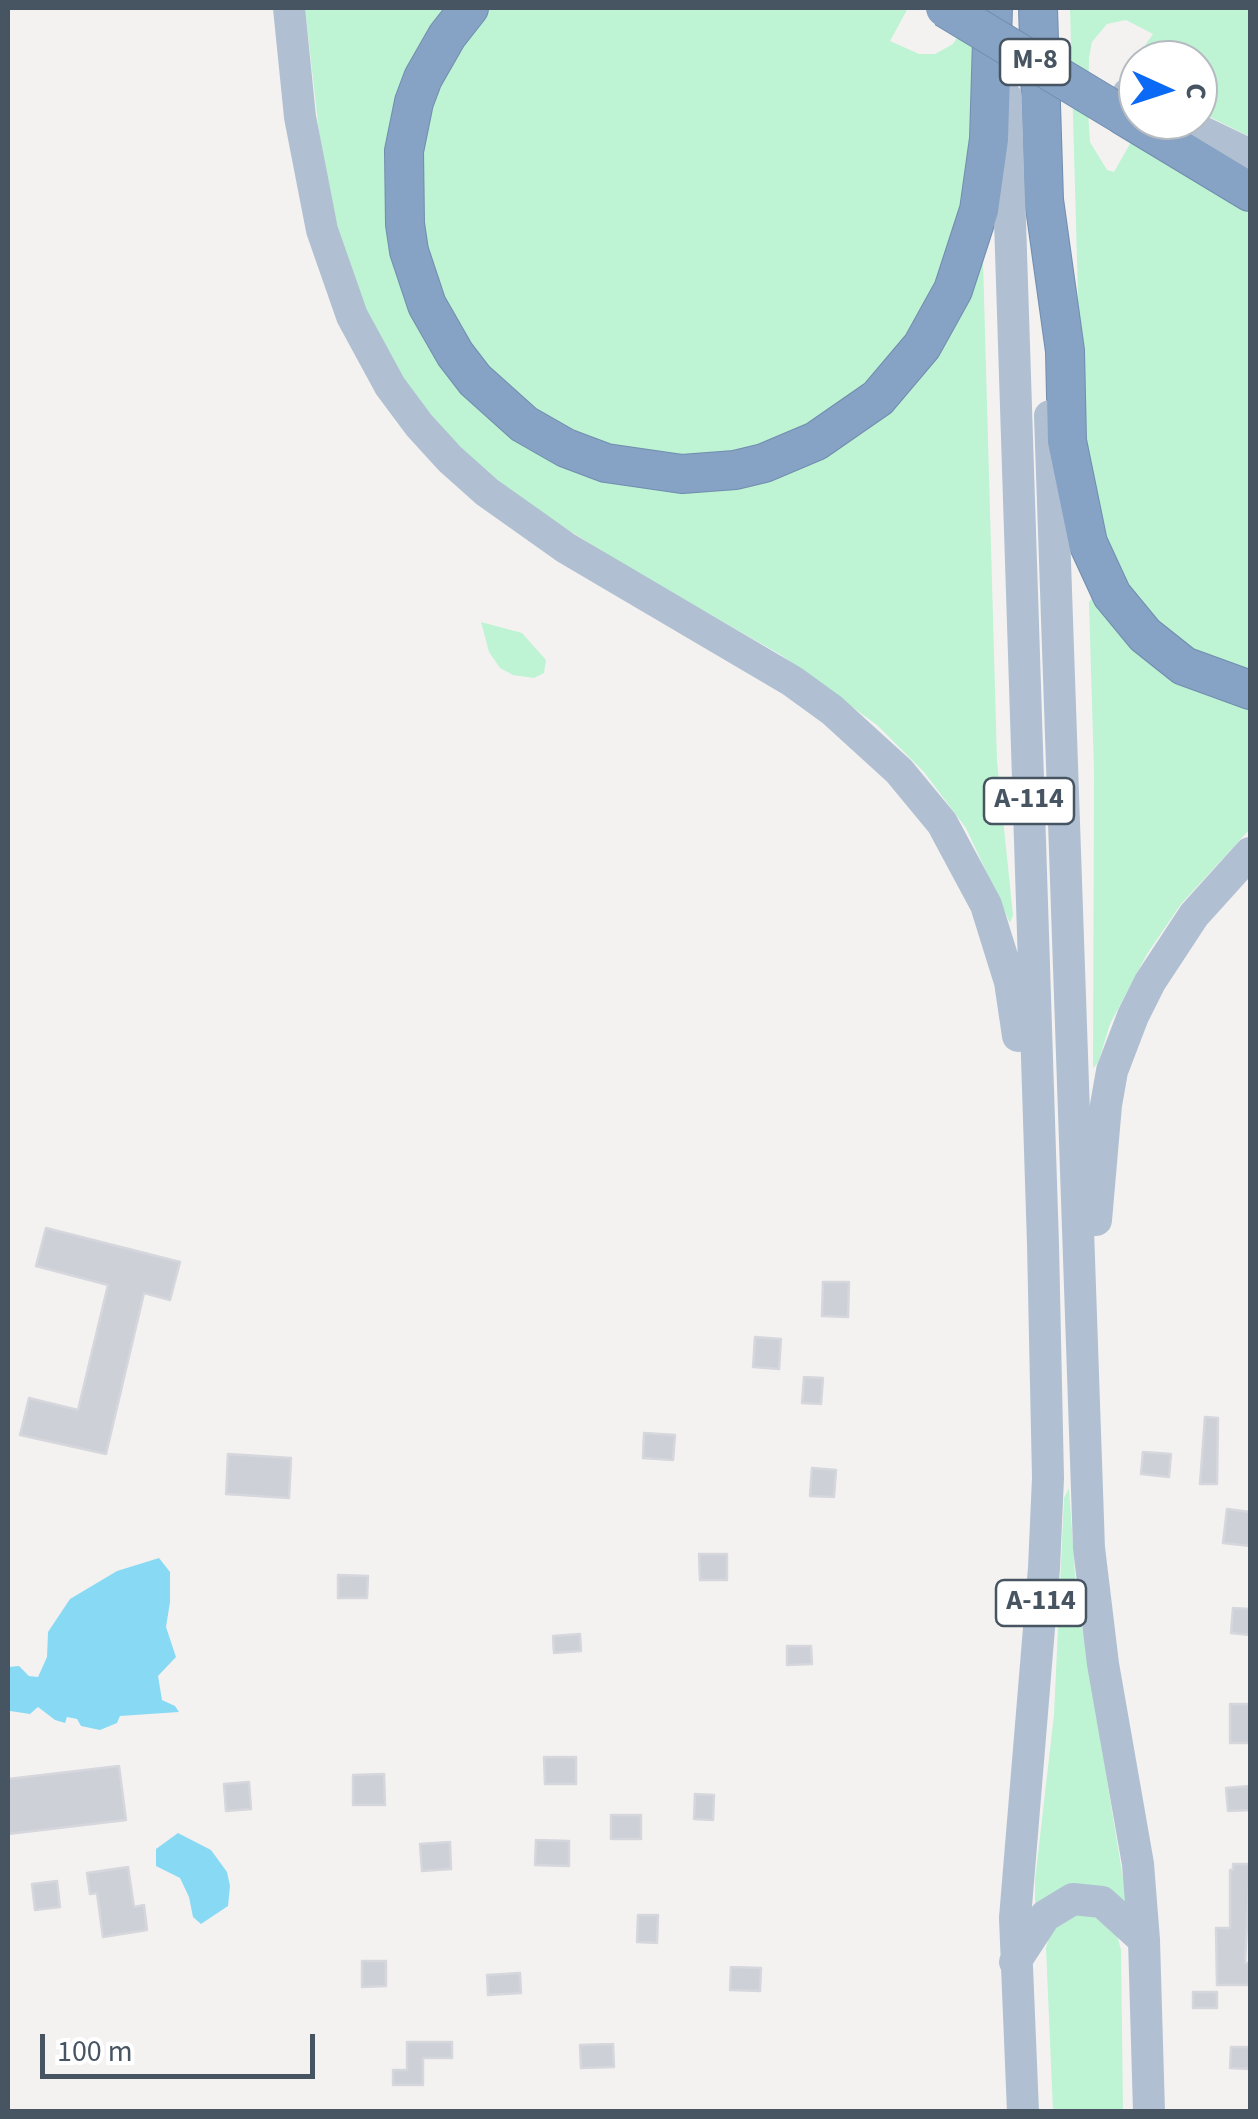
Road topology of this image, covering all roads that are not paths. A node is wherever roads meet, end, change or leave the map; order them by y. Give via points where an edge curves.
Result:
1 (289, 8) edge
2 (469, 8) edge
3 (945, 8) edge
4 (989, 8) edge
5 (1004, 8) edge
6 (1038, 8) edge
7 (1055, 8) edge
8 (1118, 93) edge
9 (1118, 95) edge
10 (1042, 111) junction
11 (1182, 140) edge
12 (1206, 140) edge
13 (1217, 140) edge
14 (1250, 155) edge
15 (1250, 168) edge
16 (1250, 192) edge
17 (1044, 200) junction
18 (1250, 690) edge
19 (1250, 853) edge
20 (1046, 1369) junction
21 (1084, 1439) junction
22 (1144, 1940) junction
23 (1016, 1962) junction
24 (1023, 2112) edge
25 (1149, 2112) edge

1 - 20 main road via 308,164 335,274 370,352 419,425 524,520 832,710 922,796 965,861 1010,982
2 - 4 highway via 423,78 404,151 405,224 428,305 475,380 524,424 606,463 682,474 764,463 816,441 878,398 922,346 953,290 979,210 989,139
3 - 9 highway, М-8, bridge
4 - 8 highway, М-8
5 - 20 main road, А-114
6 - 10 highway, А-114
7 - 10 main road
10 - 17 highway, А-114
11 - 16 highway, М-8
12 - 15 highway
13 - 14 main road
17 - 18 highway via 1065,351 1072,477 1098,570 1128,616 1165,653 1204,676
17 - 21 main road, А-114
19 - 21 main road via 1166,958 1132,1016 1112,1072
20 - 23 main road, А-114 via 1044,1568 1017,1867
21 - 22 main road, А-114 via 1094,1604 1138,1864
22 - 23 main road via 1102,1902 1073,1899 1045,1916
22 - 25 main road, А-114
23 - 24 main road, А-114

